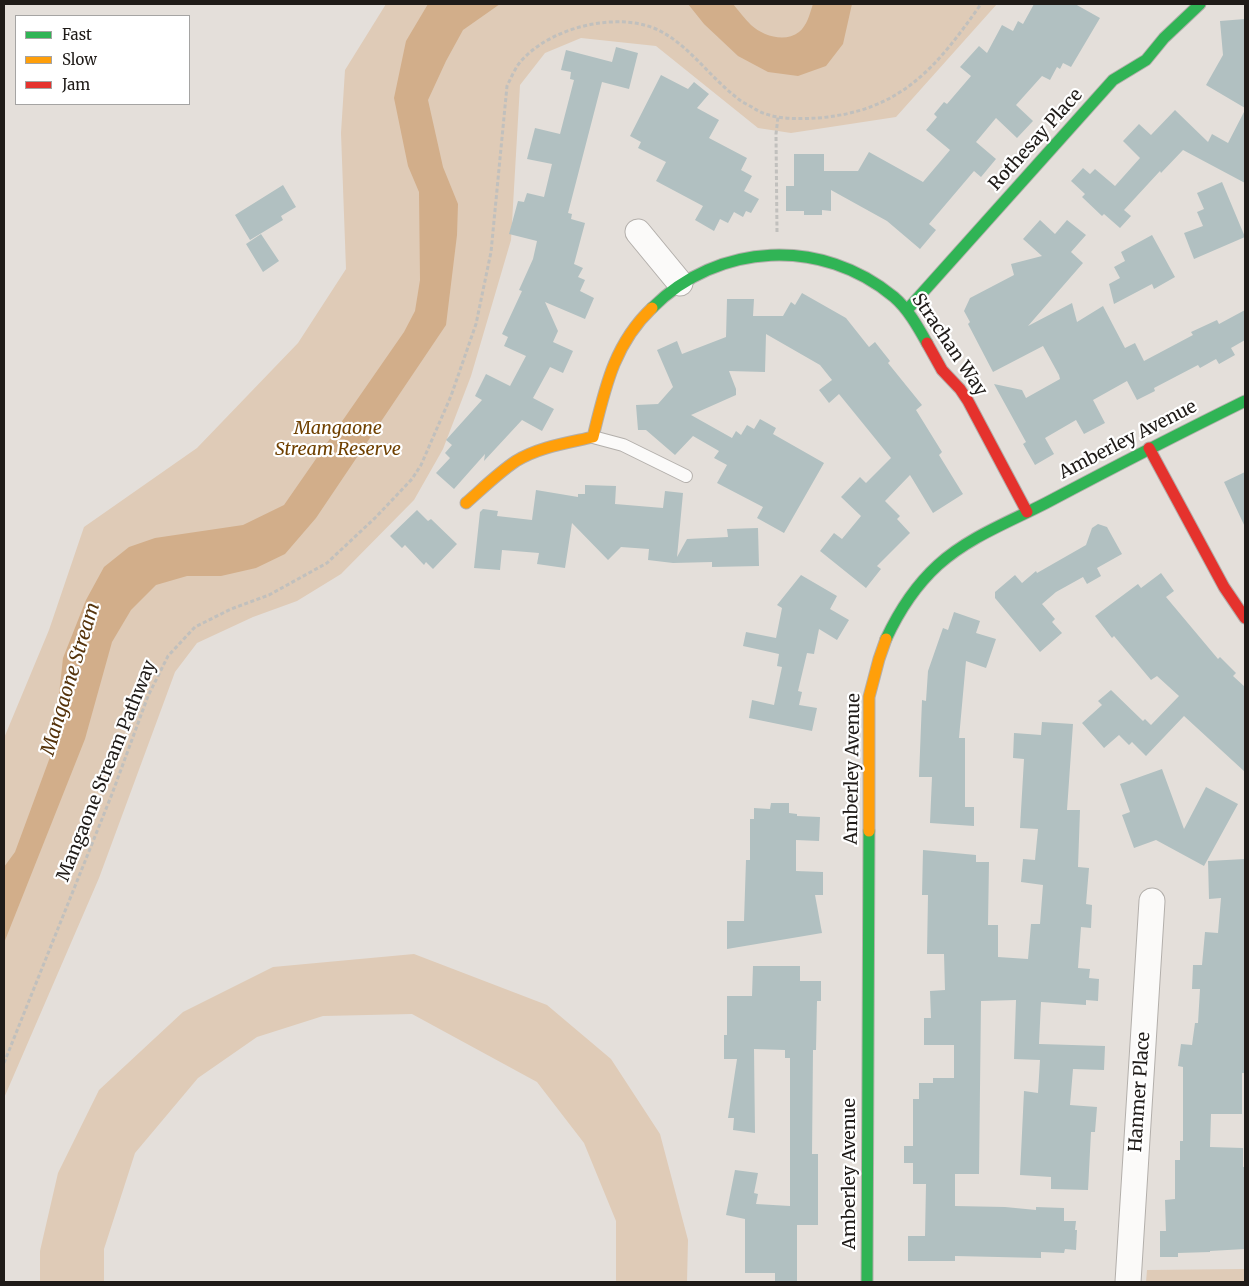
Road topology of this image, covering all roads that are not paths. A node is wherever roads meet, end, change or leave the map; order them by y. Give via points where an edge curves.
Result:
1 (1200, 4) edge
2 (638, 232) dead end
3 (680, 283) junction
4 (907, 310) junction
5 (1245, 401) edge
6 (593, 437) junction
7 (1149, 448) junction
8 (686, 476) dead end
9 (466, 503) dead end
10 (1027, 512) junction
11 (1245, 618) edge
12 (1152, 901) dead end
13 (867, 1282) edge
14 (1128, 1282) edge

1 - 4 street, Rothesay Place via 1146,60 1113,80
2 - 3 street
3 - 4 street, Strachan Way via 706,268 777,253 810,257 850,268 884,288
3 - 6 street, Strachan Way via 638,321 626,339 606,384
4 - 10 street, Strachan Way via 941,368 962,392
5 - 7 street, Amberley Avenue
6 - 8 lane via 623,445
6 - 9 street via 524,456
7 - 10 street, Amberley Avenue
7 - 11 street via 1224,587
10 - 13 street, Amberley Avenue via 950,555 916,589 897,615 885,641 871,689
12 - 14 street, Hanmer Place

